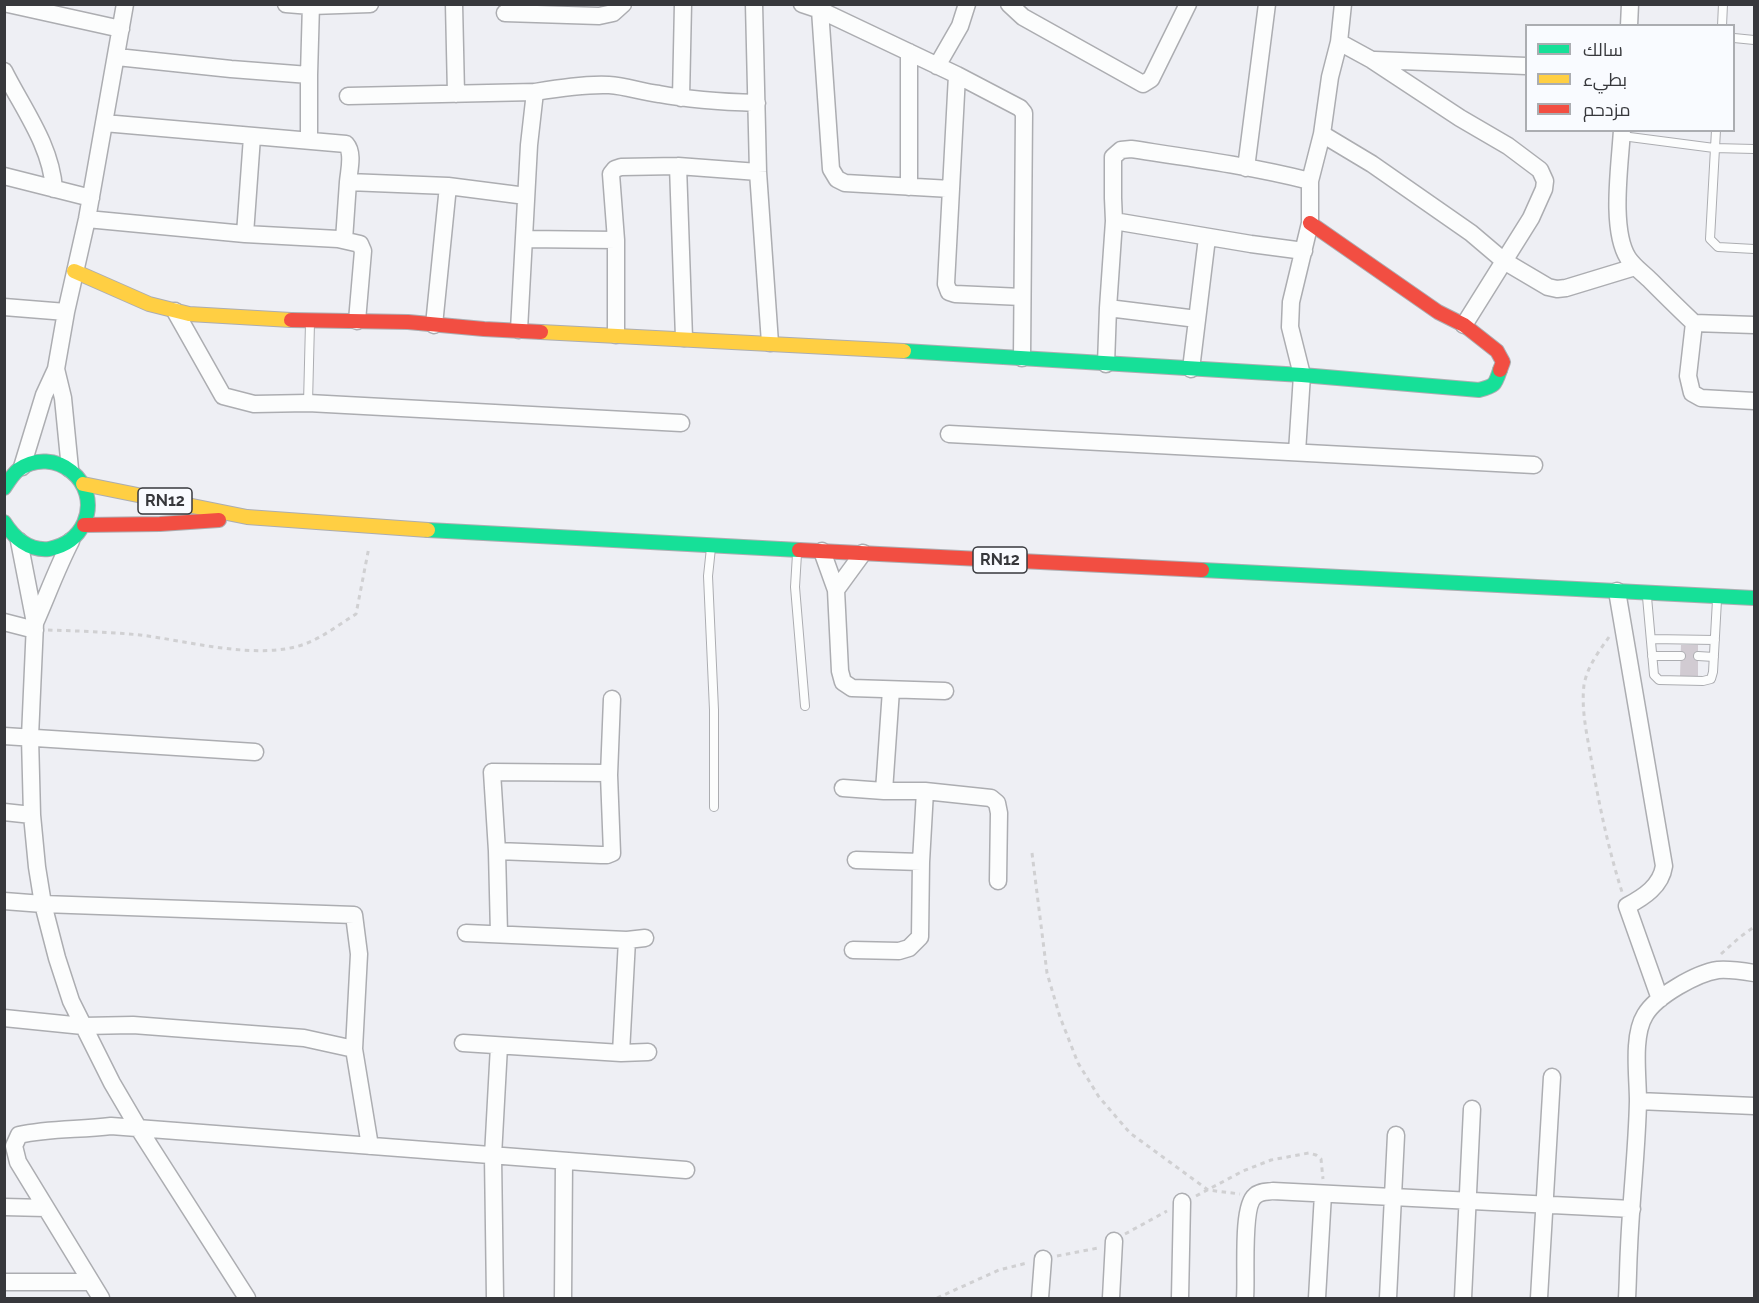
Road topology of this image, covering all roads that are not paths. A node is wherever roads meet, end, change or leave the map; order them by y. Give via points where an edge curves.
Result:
1 (8, 4) edge
2 (125, 4) edge
3 (286, 4) edge
4 (370, 4) edge
5 (454, 4) edge
6 (623, 4) edge
7 (683, 4) edge
8 (754, 4) edge
9 (802, 4) edge
10 (967, 4) edge
11 (1009, 4) edge
12 (1188, 4) edge
13 (1268, 4) edge
14 (1343, 4) edge
15 (1630, 4) edge
16 (1723, 4) edge
17 (311, 5) edge
18 (820, 10) junction
19 (505, 13) dead end
20 (1629, 24) edge
21 (1722, 24) edge
22 (122, 28) junction
23 (1735, 38) edge
24 (1755, 40) edge
25 (1340, 42) junction
26 (909, 52) junction
27 (117, 57) junction
28 (1372, 60) junction
29 (938, 66) junction
30 (1525, 66) edge
31 (4, 71) edge
32 (309, 75) junction
33 (957, 75) junction
34 (535, 92) junction
35 (456, 94) junction
36 (348, 96) dead end
37 (681, 98) junction
38 (757, 103) junction
39 (104, 123) junction
40 (1716, 132) edge
41 (1622, 133) edge
42 (1322, 134) junction
43 (252, 137) junction
44 (309, 140) junction
45 (1714, 148) junction
46 (1755, 150) edge
47 (678, 166) junction
48 (1246, 168) junction
49 (758, 172) junction
50 (4, 176) edge
51 (1310, 181) junction
52 (348, 182) junction
53 (448, 186) junction
54 (909, 187) junction
55 (54, 189) junction
56 (951, 189) junction
57 (526, 196) junction
58 (91, 198) junction
59 (87, 219) junction
60 (1114, 221) junction
61 (1310, 223) junction
62 (245, 234) junction
63 (1207, 237) junction
64 (524, 239) junction
65 (344, 240) junction
66 (616, 240) junction
67 (1755, 249) edge
68 (1304, 250) junction
69 (1504, 261) junction
70 (1635, 267) junction
71 (74, 272) junction
72 (1022, 297) junction
73 (4, 307) edge
74 (1108, 308) junction
75 (175, 311) junction
76 (66, 312) junction
77 (1197, 319) junction
78 (310, 321) junction
79 (357, 321) junction
80 (1694, 323) junction
81 (1755, 324) edge
82 (434, 325) junction
83 (1464, 325) junction
84 (519, 330) junction
85 (616, 335) junction
86 (684, 338) junction
87 (770, 344) junction
88 (1022, 358) junction
89 (1106, 364) junction
90 (56, 369) junction
91 (1191, 369) junction
92 (1302, 375) junction
93 (1755, 401) edge
94 (308, 403) junction
95 (681, 423) dead end
96 (949, 434) dead end
97 (1297, 452) junction
98 (1534, 465) dead end
99 (22, 467) junction
100 (70, 469) junction
101 (6, 483) edge
102 (83, 484) junction
103 (247, 517) junction
104 (5, 523) edge
105 (84, 525) junction
106 (19, 541) junction
107 (71, 541) junction
108 (711, 545) junction
109 (798, 551) junction
110 (822, 551) junction
111 (863, 553) junction
112 (836, 590) junction
113 (1617, 591) junction
114 (1647, 594) junction
115 (1717, 596) junction
116 (1755, 598) edge
117 (4, 621) edge
118 (35, 626) junction
119 (1651, 639) junction
120 (1715, 640) junction
121 (1652, 656) junction
122 (1681, 656) dead end
123 (1698, 657) dead end
124 (1714, 657) junction
125 (891, 690) junction
126 (945, 691) dead end
127 (612, 699) dead end
128 (805, 706) dead end
129 (4, 736) edge
130 (30, 737) junction
131 (255, 752) dead end
132 (609, 773) junction
133 (843, 788) dead end
134 (884, 791) junction
135 (925, 791) junction
136 (714, 807) dead end
137 (4, 812) edge
138 (32, 815) junction
139 (497, 851) junction
140 (856, 860) dead end
141 (921, 862) junction
142 (998, 881) dead end
143 (4, 901) edge
144 (43, 904) junction
145 (466, 933) dead end
146 (499, 934) junction
147 (645, 938) dead end
148 (627, 940) junction
149 (853, 950) dead end
150 (1755, 973) edge
151 (1660, 999) junction
152 (4, 1018) edge
153 (82, 1026) junction
154 (463, 1043) dead end
155 (499, 1046) junction
156 (354, 1049) junction
157 (621, 1053) junction
158 (648, 1053) dead end
159 (1552, 1077) dead end
160 (1638, 1101) junction
161 (1755, 1106) edge
162 (1472, 1109) dead end
163 (139, 1129) junction
164 (1396, 1135) dead end
165 (370, 1146) junction
166 (494, 1156) junction
167 (564, 1161) junction
168 (686, 1170) dead end
169 (1323, 1194) junction
170 (1393, 1196) junction
171 (1468, 1200) junction
172 (1182, 1202) dead end
173 (1543, 1205) junction
174 (4, 1207) edge
175 (46, 1208) junction
176 (1632, 1209) junction
177 (1114, 1240) dead end
178 (1043, 1258) road end
179 (4, 1282) edge
180 (91, 1282) junction
181 (101, 1299) edge
182 (247, 1299) edge
183 (495, 1299) edge
184 (563, 1299) edge
185 (1040, 1299) edge
186 (1111, 1299) edge
187 (1180, 1299) edge
188 (1245, 1299) edge
189 (1317, 1299) edge
190 (1388, 1299) edge
191 (1463, 1299) edge
192 (1539, 1299) edge
193 (1627, 1299) edge

1 - 22 street
2 - 22 street
3 - 17 street
4 - 17 street
5 - 35 street
6 - 19 street via 614,13 599,16
7 - 37 street
8 - 38 street
9 - 18 street
10 - 29 street
11 - 12 street via 1023,17 1143,84 1151,79
13 - 48 street
14 - 25 street
15 - 20 street
16 - 21 lane
17 - 32 street
18 - 26 street
18 - 54 street via 831,169 845,183
22 - 27 street
23 - 24 lane
25 - 28 street
25 - 42 street via 1330,77
26 - 29 street
26 - 54 street
27 - 32 street
27 - 39 street
28 - 30 street
28 - 69 street via 1540,170 1544,189
29 - 33 street
31 - 55 street via 46,153
32 - 44 street
33 - 56 street
33 - 72 street via 1024,113
34 - 35 street
34 - 37 street via 609,85
34 - 57 street
35 - 36 street
37 - 38 street
38 - 49 street
39 - 43 street
39 - 58 street
40 - 45 lane
41 - 45 lane
41 - 70 street via 1618,182 1620,234 1623,248
42 - 51 street
42 - 69 street via 1471,233
43 - 44 street
43 - 62 street
44 - 52 street via 349,147
45 - 46 lane
45 - 67 lane via 1710,239 1718,247
47 - 49 street
47 - 66 street via 621,167 611,174
47 - 86 street
48 - 51 street
48 - 60 street via 1121,150 1113,157
49 - 87 street
50 - 55 street
51 - 61 street
52 - 53 street
52 - 65 street
53 - 57 street
53 - 82 street
54 - 56 street
55 - 58 street
56 - 72 street via 945,284 949,292
57 - 64 street
58 - 59 street
59 - 62 street
59 - 71 street
60 - 63 street
60 - 74 street
61 - 68 street
61 - 83 main road via 1438,312
62 - 65 street
63 - 68 street
63 - 77 street
64 - 66 street
64 - 84 street
65 - 79 street via 360,244 363,251
66 - 85 street
68 - 92 street via 1291,302 1290,327
69 - 70 street via 1557,289
69 - 83 street
70 - 80 street
71 - 75 main road via 127,296
71 - 76 street
72 - 88 street
73 - 76 street
74 - 77 street
74 - 89 street
75 - 78 main road
75 - 94 street via 223,396 254,404
76 - 90 street
77 - 91 street
78 - 79 main road
78 - 94 lane
79 - 82 main road
80 - 81 street
80 - 93 street via 1688,376 1692,393 1701,398
82 - 84 main road
83 - 92 main road via 1501,357 1503,362 1492,387 1479,390
84 - 85 main road
85 - 86 main road
86 - 87 main road
87 - 88 main road
88 - 89 main road
89 - 91 main road
90 - 99 street
90 - 100 street
91 - 92 main road
92 - 97 street
94 - 95 street
96 - 97 street
97 - 98 street
99 - 100 main road via 41,461
99 - 101 main road
100 - 102 main road
102 - 103 main road, RN12
102 - 105 main road via 89,504
103 - 105 main road, RN12
103 - 108 main road, RN12
104 - 106 main road
105 - 107 main road
106 - 107 main road via 40,549
106 - 118 street
107 - 118 street
108 - 109 main road, RN12
108 - 136 lane via 708,576
109 - 110 main road, RN12
109 - 128 lane via 795,587
110 - 111 main road, RN12
110 - 112 street
111 - 112 street
111 - 113 main road, RN12
112 - 125 street via 843,682 852,688
113 - 114 main road, RN12
113 - 151 street via 1664,866 1656,886 1626,906
114 - 115 main road, RN12
114 - 119 lane
115 - 116 main road, RN12
115 - 120 lane
117 - 118 street
118 - 130 street
119 - 120 lane
119 - 121 lane
120 - 124 lane
121 - 122 lane
121 - 124 lane via 1657,679 1703,681 1713,676
123 - 124 lane
125 - 126 street
125 - 134 street
127 - 132 street
129 - 130 street
130 - 131 street
130 - 138 street
132 - 139 street via 612,853
132 - 139 street via 492,772
133 - 134 street
134 - 135 street
135 - 141 street
135 - 142 street via 991,798 997,803
137 - 138 street
138 - 144 street
139 - 146 street
140 - 141 street
141 - 149 street via 920,937 909,948 899,951
143 - 144 street
144 - 153 street via 57,958
144 - 156 street via 354,915 359,954
145 - 146 street
146 - 148 street
147 - 148 street
148 - 157 street
150 - 151 street via 1707,972
151 - 160 street via 1641,1023
152 - 153 street
153 - 156 street via 133,1025 304,1038
153 - 163 street
154 - 155 street
155 - 157 street
155 - 166 street
156 - 165 street
157 - 158 street
159 - 173 street
160 - 161 street
160 - 176 street
162 - 171 street
163 - 165 street
163 - 175 street via 111,1126 19,1134 14,1146 18,1162
163 - 182 street
164 - 170 street
165 - 166 street
166 - 167 street
166 - 183 street
167 - 168 street
167 - 184 street
169 - 170 street
169 - 188 street via 1273,1191 1254,1196 1247,1212
169 - 189 street
170 - 171 street
170 - 190 street
171 - 173 street
171 - 191 street
172 - 187 street
173 - 176 street
173 - 192 street
174 - 175 street
175 - 180 street
176 - 193 street
177 - 186 street
178 - 185 street
179 - 180 street
180 - 181 street

